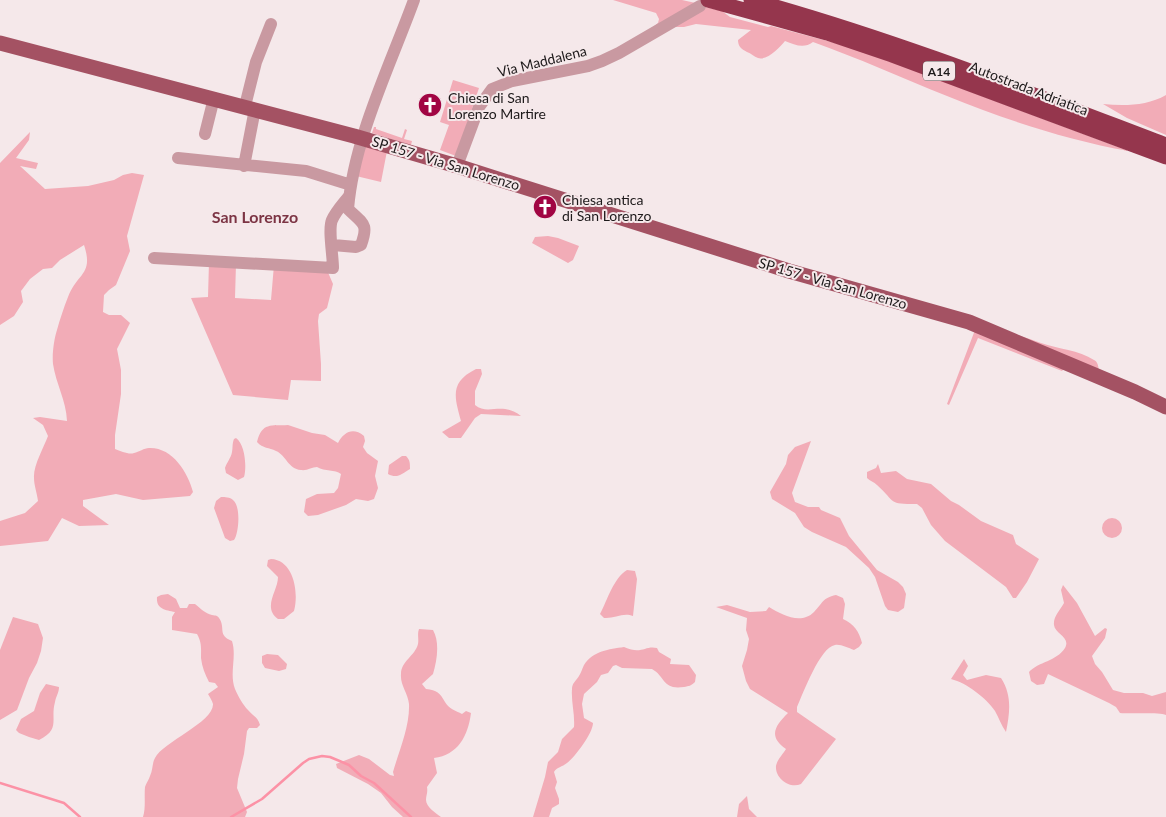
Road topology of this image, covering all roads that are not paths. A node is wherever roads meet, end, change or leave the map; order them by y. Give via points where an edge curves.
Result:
1 (414, 0) edge
2 (751, 0) edge
3 (704, 3) edge
4 (271, 24) dead end
5 (0, 43) edge
6 (214, 98) junction
7 (250, 108) junction
8 (205, 134) dead end
9 (363, 138) junction
10 (1166, 145) edge
11 (1166, 157) edge
12 (178, 158) dead end
13 (244, 166) junction
14 (457, 166) junction
15 (350, 191) junction
16 (332, 245) junction
17 (154, 258) dead end
18 (1166, 408) edge

1 - 9 street
2 - 10 highway, Autostrada Adriatica / A14 via 924,54
3 - 11 highway, Autostrada Adriatica / A14 via 819,31 892,55
3 - 14 street, Via Maddalena via 602,61 512,81 492,89 479,107
4 - 7 street via 256,62
5 - 6 main road, SP 157 - Via San Lorenzo
6 - 7 main road, SP 157 - Via San Lorenzo
6 - 8 street
7 - 9 main road, SP 157 - Via San Lorenzo
7 - 13 street
9 - 14 main road, SP 157 - Via San Lorenzo
9 - 15 street
12 - 13 street
13 - 15 street via 306,171
14 - 18 main road, SP 157 - Via San Lorenzo via 789,271 969,322
15 - 16 street via 332,221
15 - 16 street via 348,209 365,225 366,232 361,245 356,247
16 - 17 street via 333,268

